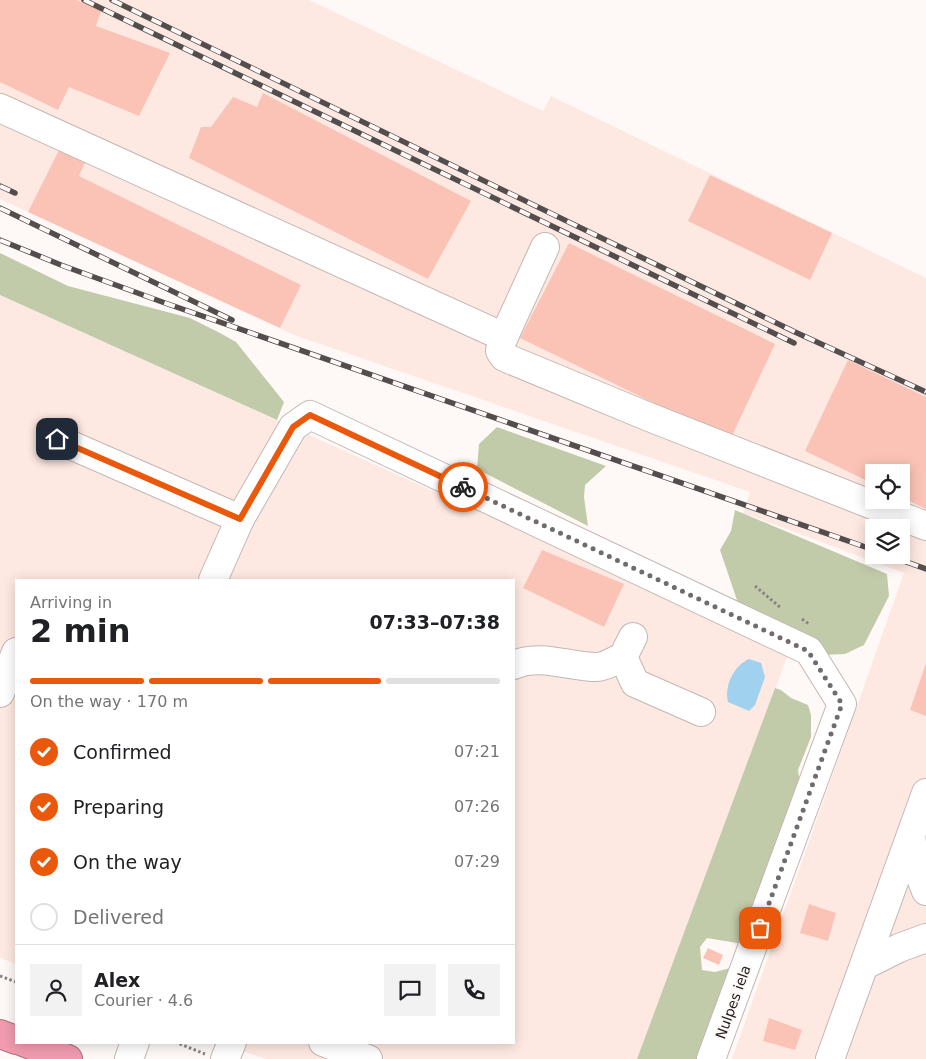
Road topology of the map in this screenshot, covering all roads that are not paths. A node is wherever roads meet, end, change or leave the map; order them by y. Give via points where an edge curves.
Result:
1 (0, 108) edge
2 (545, 247) dead end
3 (504, 337) junction
4 (57, 439) dead end
5 (240, 519) junction
6 (926, 526) edge
7 (213, 579) edge
8 (15, 655) edge
9 (515, 664) edge
10 (0, 693) edge
11 (701, 712) dead end
12 (926, 794) edge
13 (911, 835) junction
14 (926, 891) edge
15 (926, 938) edge
16 (865, 965) junction
17 (0, 1034) edge
18 (15, 1040) edge
19 (28, 1044) edge
20 (134, 1044) edge
21 (230, 1044) edge
22 (328, 1044) edge
23 (217, 1057) edge
24 (68, 1059) edge
25 (130, 1059) edge
26 (368, 1059) edge
27 (712, 1059) edge
28 (830, 1059) edge

1 - 3 street
2 - 3 street
3 - 6 street via 500,351 504,357
4 - 5 street
5 - 7 street
5 - 27 street, Nulpes iela via 293,427 310,415 808,651 842,704
8 - 10 street
9 - 11 street via 532,661 599,667 628,647 635,683
12 - 13 street
13 - 14 street via 914,859
13 - 16 street
15 - 16 street
16 - 28 street
17 - 18 highway
19 - 24 highway
20 - 25 street
21 - 23 street
22 - 26 street

